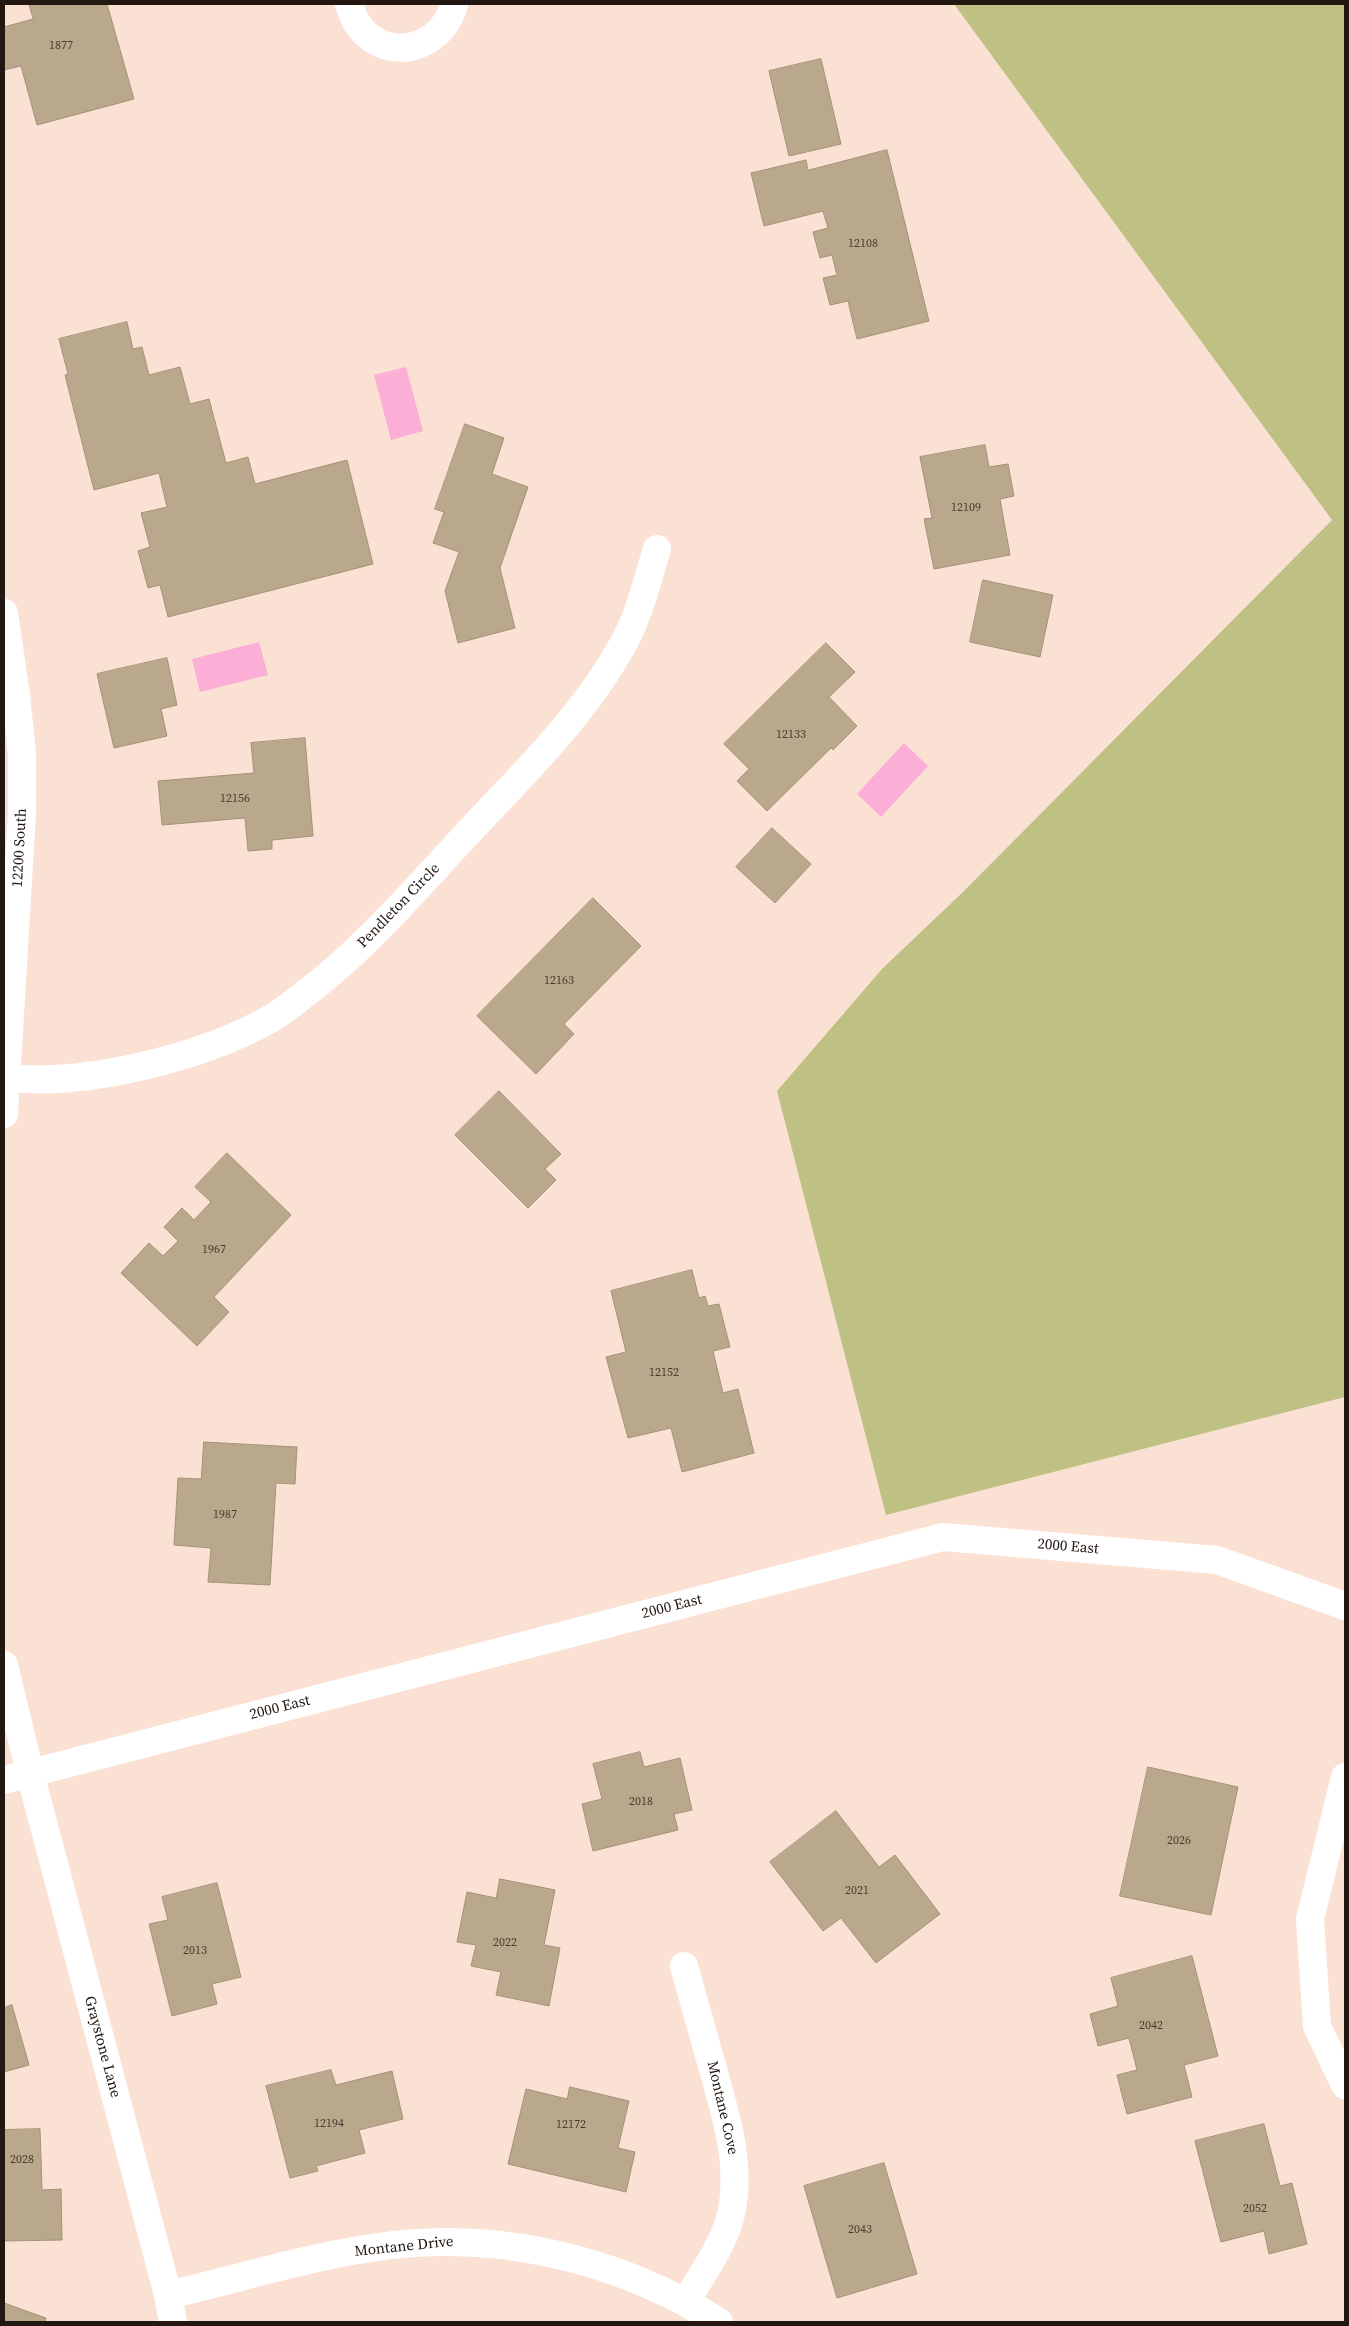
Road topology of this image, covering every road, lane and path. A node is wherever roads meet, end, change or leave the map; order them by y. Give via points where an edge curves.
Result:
1 (349, 4) edge
2 (454, 4) edge
3 (656, 549) dead end
4 (4, 613) edge
5 (5, 1078) edge
6 (4, 1114) edge
7 (1345, 1606) edge
8 (4, 1665) edge
9 (30, 1773) junction
10 (1345, 1777) edge
11 (4, 1780) edge
12 (684, 1966) dead end
13 (1345, 2085) edge
14 (168, 2295) junction
15 (686, 2301) junction
16 (172, 2322) edge
17 (719, 2322) edge

1 - 2 street via 365,34 379,44 396,48 413,47 429,41 442,30
3 - 5 street, Pendleton Circle via 642,598 623,645 594,690 554,740 383,925 323,981 273,1018 210,1047 141,1066 66,1079
4 - 5 street, 12200 South via 22,754 22,814
5 - 6 street, 12200 South
7 - 9 street, 2000 East via 1217,1560 943,1537
8 - 9 street
9 - 11 street, 2000 East
9 - 14 street, Graystone Lane
10 - 13 street via 1310,1918 1317,2026
12 - 15 street, Montane Cove via 729,2127 735,2186 730,2216 720,2243
14 - 15 street, Montane Drive via 370,2248 463,2241 555,2254 643,2282
14 - 16 street, Graystone Lane
15 - 17 street, Montane Drive

